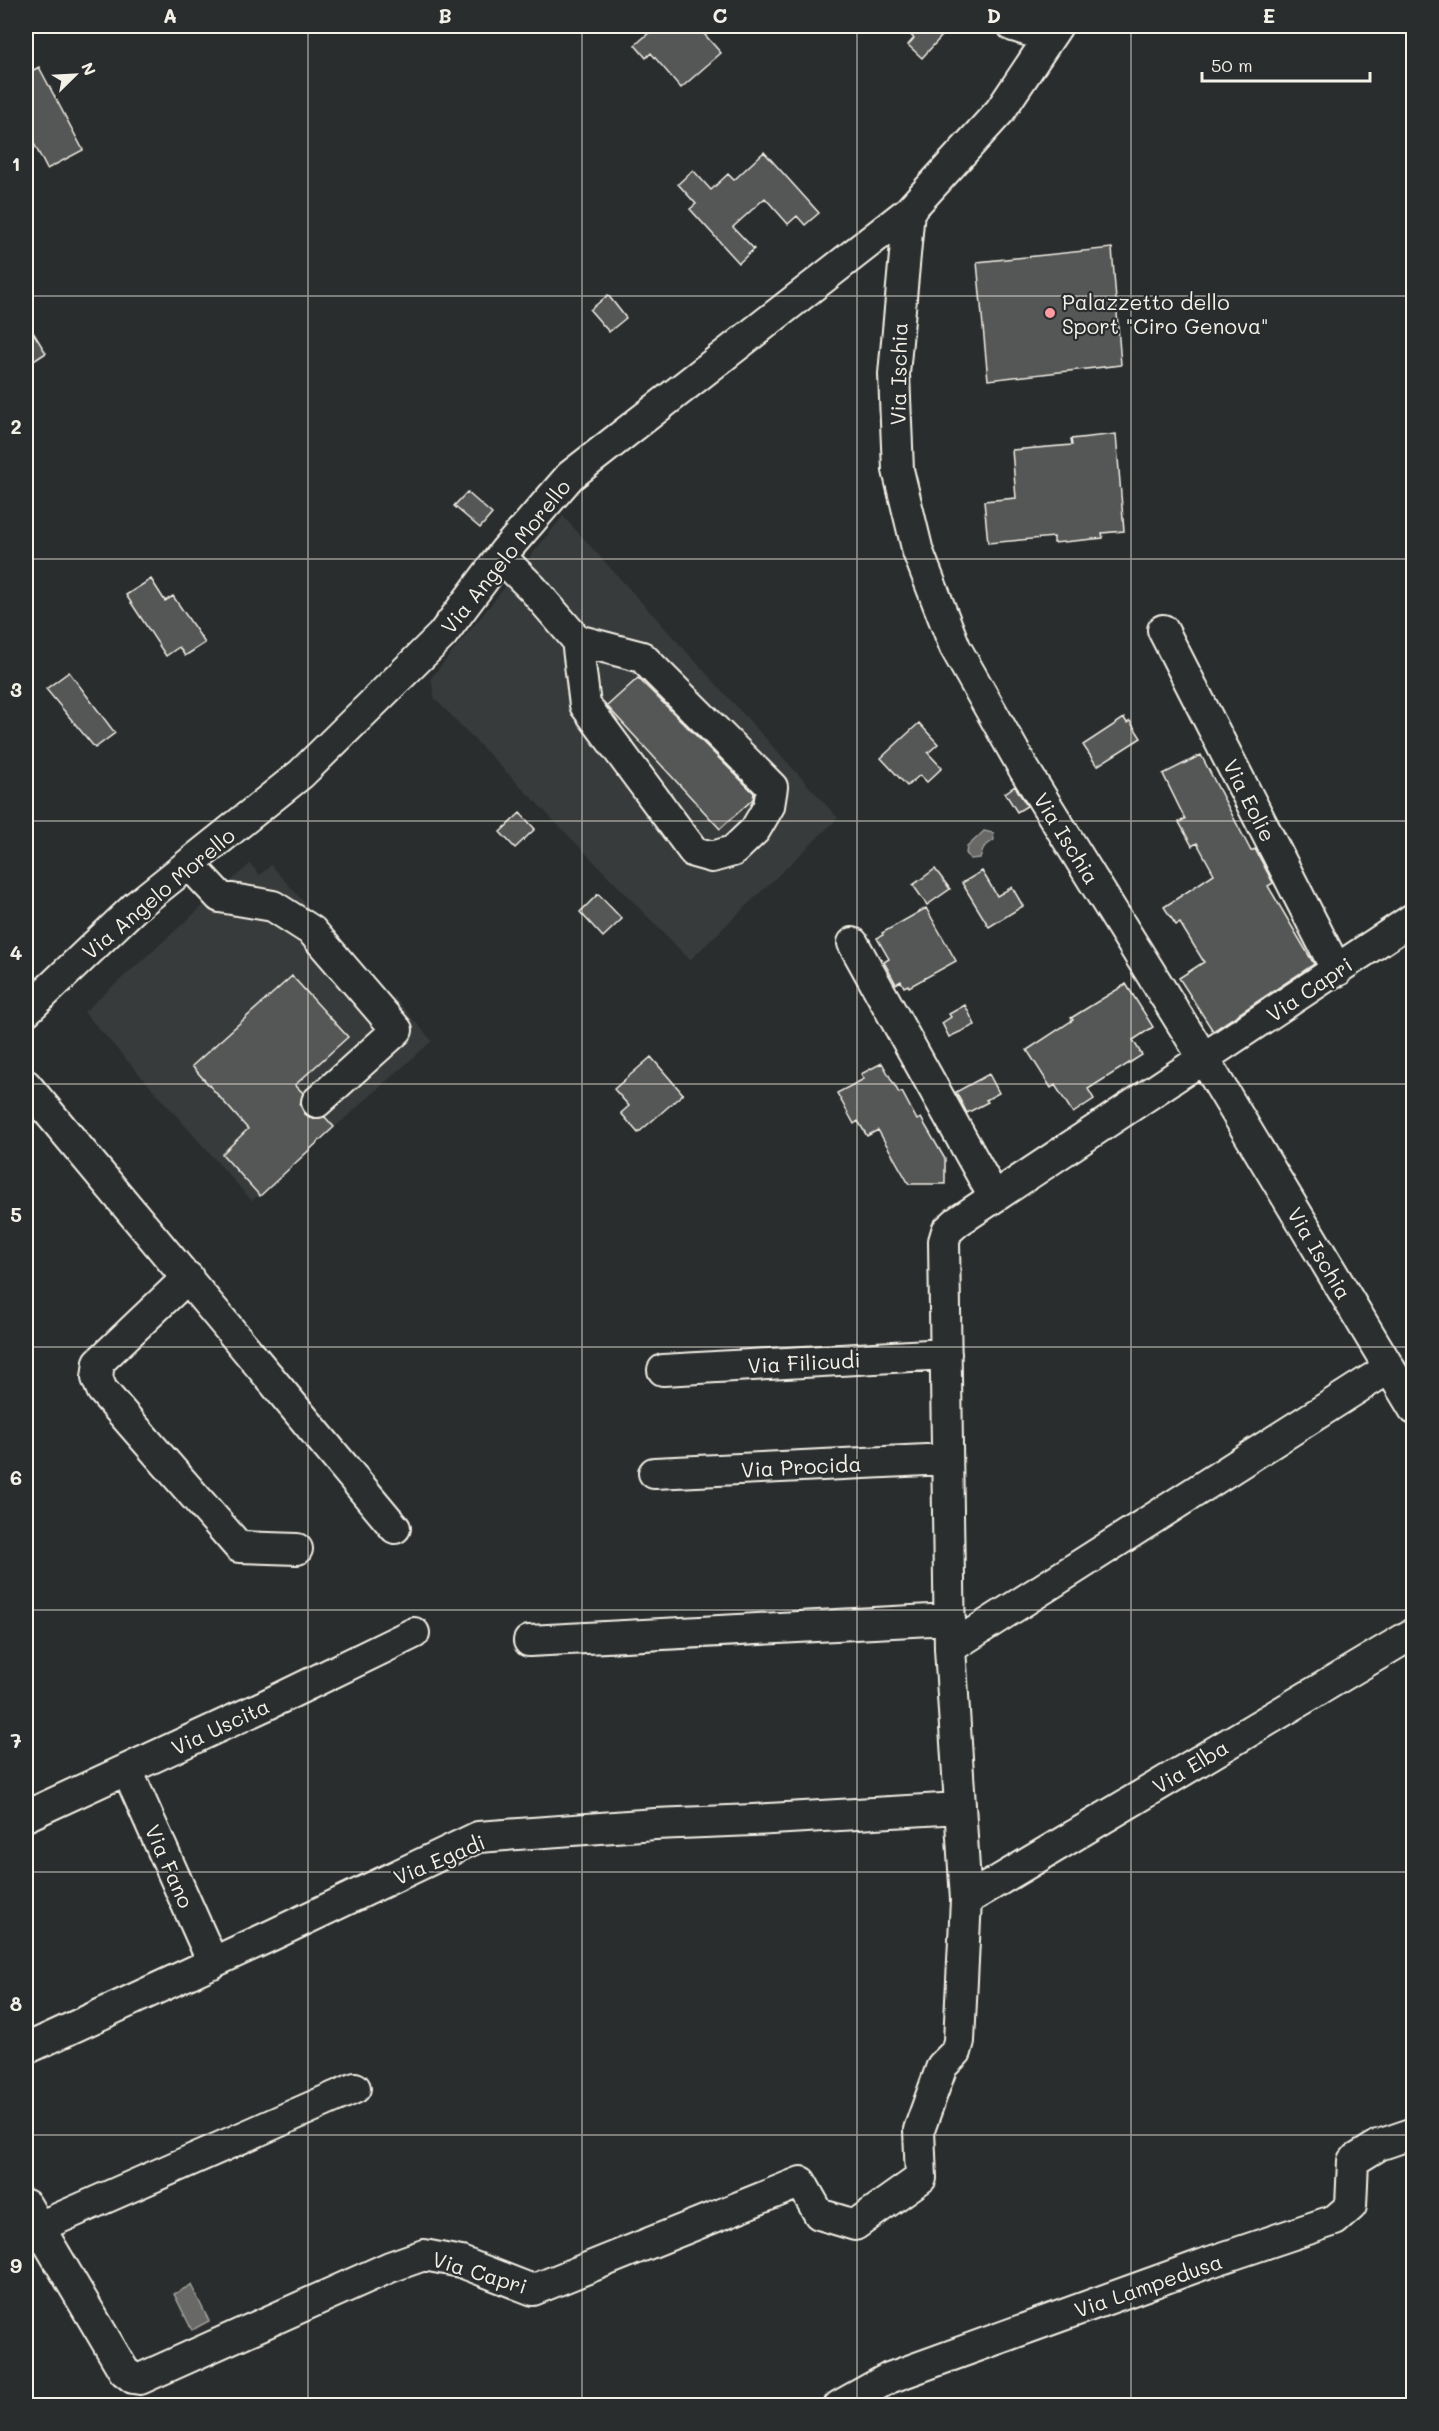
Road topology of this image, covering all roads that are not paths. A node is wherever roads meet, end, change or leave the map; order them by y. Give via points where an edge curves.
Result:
1 (1013, 26) edge
2 (1053, 32) edge
3 (909, 212) junction
4 (501, 557) junction
5 (1163, 630) dead end
6 (577, 640) junction
7 (189, 864) junction
8 (1413, 918) edge
9 (853, 943) dead end
10 (1337, 971) junction
11 (26, 1011) edge
12 (1203, 1059) junction
13 (26, 1085) edge
14 (317, 1102) dead end
15 (994, 1197) junction
16 (188, 1277) junction
17 (946, 1354) junction
18 (1389, 1368) junction
19 (663, 1370) dead end
20 (1413, 1409) edge
21 (947, 1460) junction
22 (654, 1473) dead end
23 (395, 1528) dead end
24 (297, 1549) dead end
25 (1413, 1633) edge
26 (414, 1634) dead end
27 (950, 1634) junction
28 (529, 1641) dead end
29 (127, 1770) junction
30 (960, 1808) junction
31 (26, 1816) edge
32 (966, 1900) junction
33 (213, 1963) junction
34 (26, 2049) edge
35 (355, 2088) dead end
36 (1413, 2133) edge
37 (32, 2216) edge
38 (839, 2406) edge

1 - 2 street
2 - 3 street, Via Angelo Morello via 1000,111
3 - 4 street, Via Angelo Morello via 570,476
3 - 12 street, Via Ischia via 894,374 898,470 918,552 961,657 1024,768
4 - 6 street
4 - 7 street, Via Angelo Morello via 442,635 309,767
5 - 10 street, Via Eolie
6 - 6 street via 642,657 772,787 769,806 754,830 733,850 712,857 694,852 585,705
7 - 11 street, Via Angelo Morello via 135,907
7 - 14 street via 220,897 273,906 312,931 397,1030
8 - 10 street, Via Capri
9 - 15 street
10 - 12 street, Via Capri
12 - 15 street, Via Capri
12 - 18 street, Via Ischia
13 - 16 street
15 - 17 street, Via Capri via 947,1231
16 - 23 street
16 - 24 street via 99,1362 97,1378 102,1390 239,1547
17 - 19 street, Via Filicudi
17 - 21 street
18 - 20 street, Via Ischia
18 - 27 street
21 - 22 street, Via Procida
21 - 27 street
25 - 32 street, Via Elba
26 - 29 street, Via Uscita
27 - 28 street
27 - 30 street
29 - 31 street, Via Uscita
29 - 33 street, Via Fano
30 - 32 street
30 - 33 street, Via Egadi via 478,1837
32 - 37 street, Via Capri via 959,2041 956,2052 942,2066 920,2130 921,2178 855,2225 819,2214 801,2182 532,2290 461,2262 424,2255 140,2379 124,2371
33 - 34 street, Via Egadi
35 - 37 street
36 - 38 street, Via Lampedusa via 1379,2145 1353,2161 1351,2206 1335,2220 889,2378

